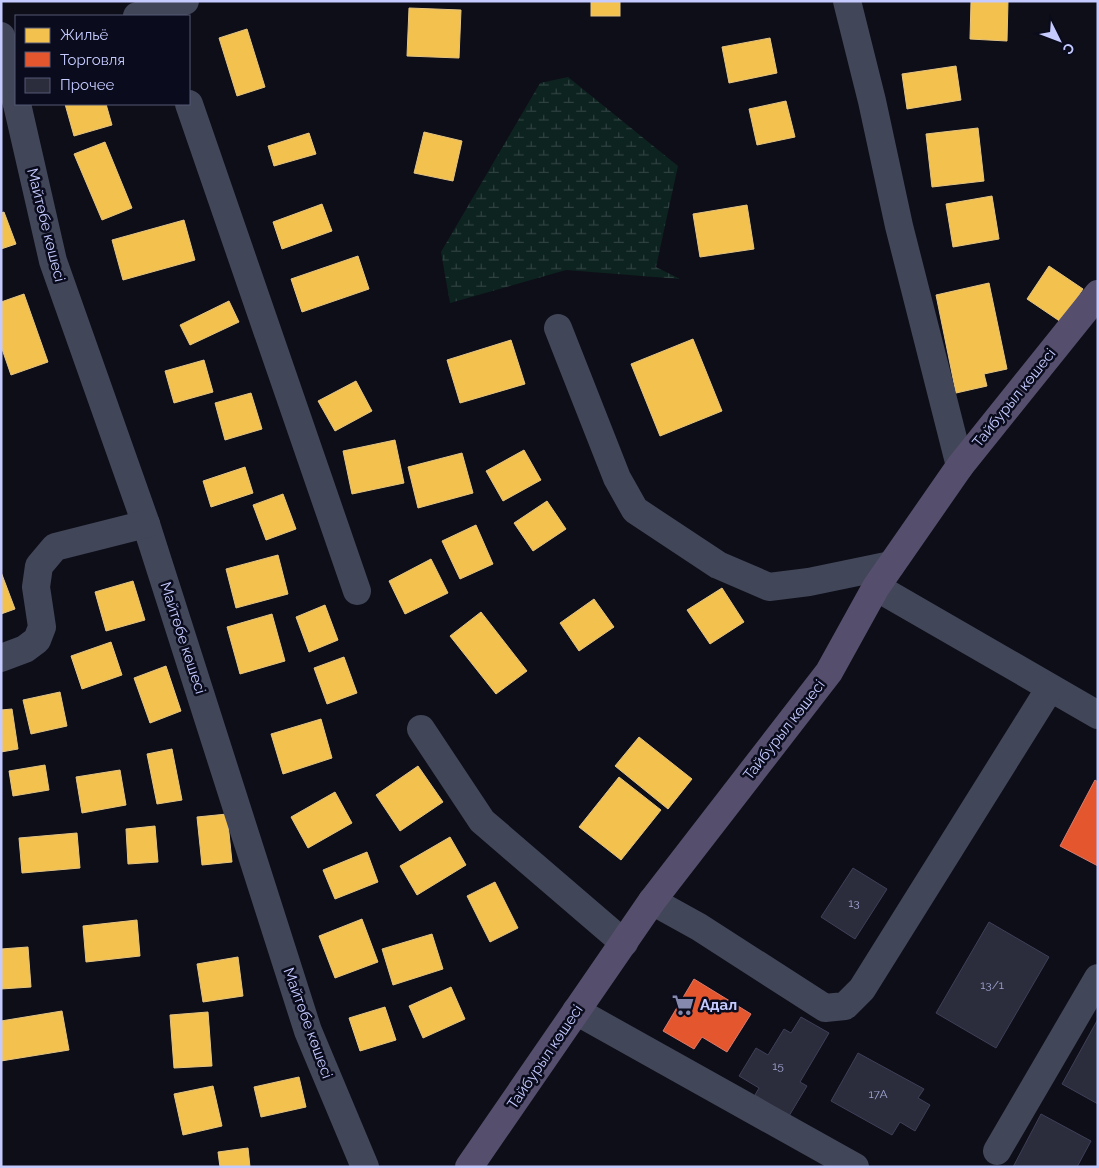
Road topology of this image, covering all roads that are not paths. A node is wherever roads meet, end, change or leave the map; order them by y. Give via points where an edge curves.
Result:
1 (185, 1) edge
2 (848, 1) edge
3 (151, 14) edge
4 (6, 49) edge
5 (15, 92) edge
6 (18, 105) edge
7 (188, 105) edge
8 (1098, 294) edge
9 (558, 328) dead end
10 (960, 466) junction
11 (146, 524) junction
12 (883, 576) junction
13 (357, 591) dead end
14 (1, 658) edge
15 (1050, 688) junction
16 (1098, 715) edge
17 (422, 729) dead end
18 (652, 901) junction
19 (624, 943) junction
20 (1098, 978) edge
21 (576, 1011) junction
22 (997, 1151) dead end
23 (365, 1167) edge
24 (470, 1167) edge
25 (855, 1167) edge

1 - 3 street
2 - 10 street via 899,226
4 - 5 street, Майтөбе көшесі
6 - 11 street, Майтөбе көшесі via 53,261
7 - 13 street
8 - 10 main road, Тайбурыл көшесі
9 - 12 street via 618,478 635,510 718,565 769,586
10 - 12 main road, Тайбурыл көшесі
11 - 14 street via 55,547 39,566 36,587 42,627 37,640 25,649
11 - 23 street, Майтөбе көшесі via 308,1031
12 - 15 street
12 - 18 main road, Тайбурыл көшесі via 829,672
15 - 16 street
15 - 18 street via 862,990 845,1006 825,1008
17 - 19 street via 482,821
18 - 19 main road, Тайбурыл көшесі
19 - 21 main road, Тайбурыл көшесі
20 - 22 street
21 - 24 main road, Тайбурыл көшесі
21 - 25 street

